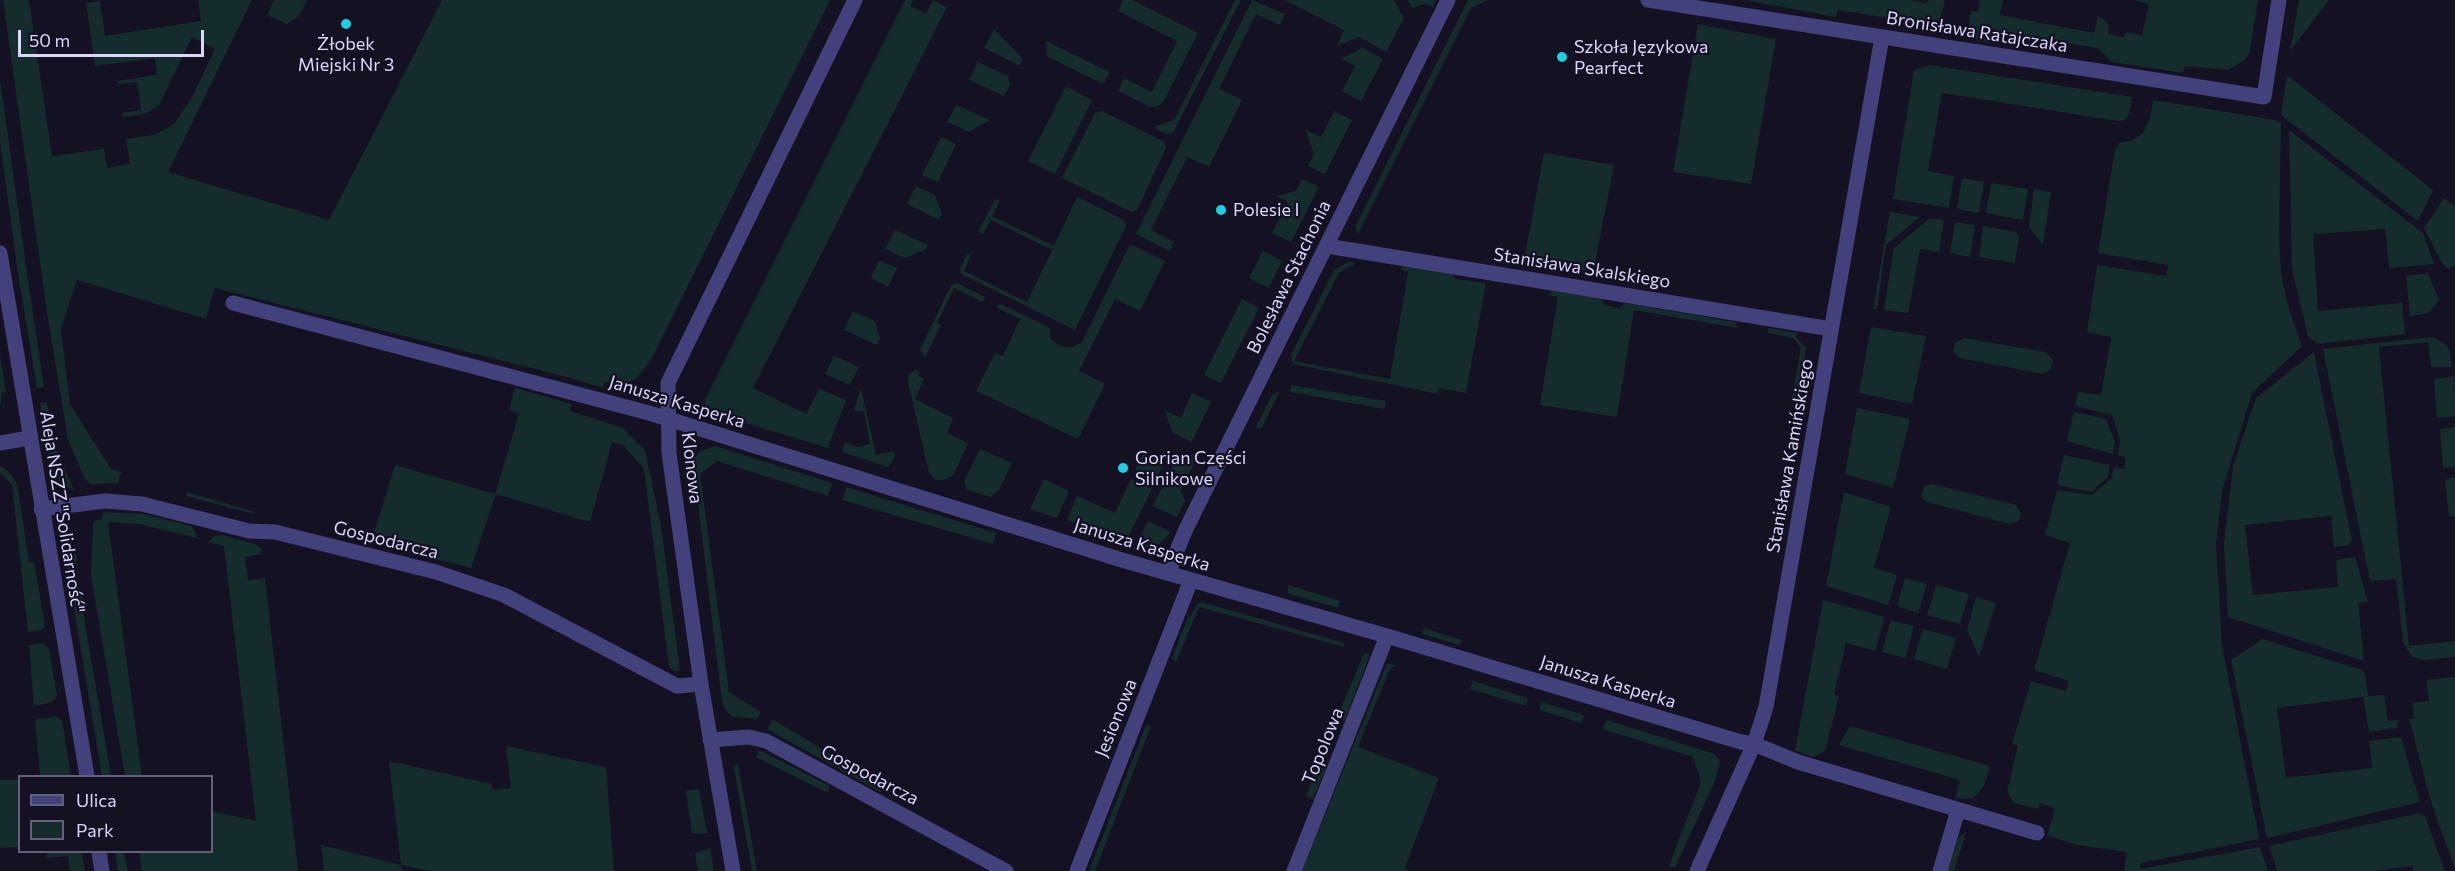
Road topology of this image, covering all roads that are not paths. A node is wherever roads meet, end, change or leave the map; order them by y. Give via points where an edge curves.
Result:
1 (855, 0) edge
2 (1448, 0) edge
3 (1648, 0) edge
4 (2279, 0) edge
5 (1882, 37) junction
6 (1327, 246) junction
7 (0, 253) edge
8 (233, 303) dead end
9 (1832, 329) junction
10 (667, 419) junction
11 (29, 438) junction
12 (0, 443) edge
13 (41, 509) junction
14 (1168, 573) junction
15 (1191, 580) junction
16 (1387, 636) junction
17 (701, 684) junction
18 (710, 740) junction
19 (1754, 744) junction
20 (87, 775) edge
21 (1958, 810) junction
22 (2037, 833) dead end
23 (99, 853) edge
24 (102, 871) edge
25 (733, 871) edge
26 (1006, 871) edge
27 (1077, 871) edge
28 (1294, 871) edge
29 (1697, 871) edge
30 (1940, 871) edge

1 - 10 street, Klonowa via 671,372
2 - 6 street, Bolesława Stachonia
3 - 5 street, Bronisława Ratajczaka
4 - 5 street, Bronisława Ratajczaka via 2264,97
5 - 9 street, Stanisława Kamińskiego
6 - 9 street, Stanisława Skalskiego
6 - 14 street, Bolesława Stachonia via 1185,531
7 - 11 street, Aleja NSZZ "Solidarność"
8 - 10 street, Janusza Kasperka
9 - 19 street, Stanisława Kamińskiego via 1766,707
10 - 14 street, Janusza Kasperka
10 - 17 street, Klonowa
11 - 12 street
11 - 13 street, Aleja NSZZ "Solidarność"
13 - 17 street, Gospodarcza via 105,501 142,504 436,572 511,599 677,686
13 - 20 street, Aleja NSZZ "Solidarność"
14 - 15 street, Janusza Kasperka
15 - 16 street, Janusza Kasperka
15 - 27 street, Jesionowa
16 - 19 street, Janusza Kasperka
16 - 28 street, Topolowa
17 - 18 street, Klonowa
18 - 25 street, Klonowa
18 - 26 street, Gospodarcza via 749,737 766,741
19 - 21 street, Janusza Kasperka via 1798,762
19 - 29 street, Stanisława Kamińskiego
21 - 22 street, Janusza Kasperka
21 - 30 street
23 - 24 street

